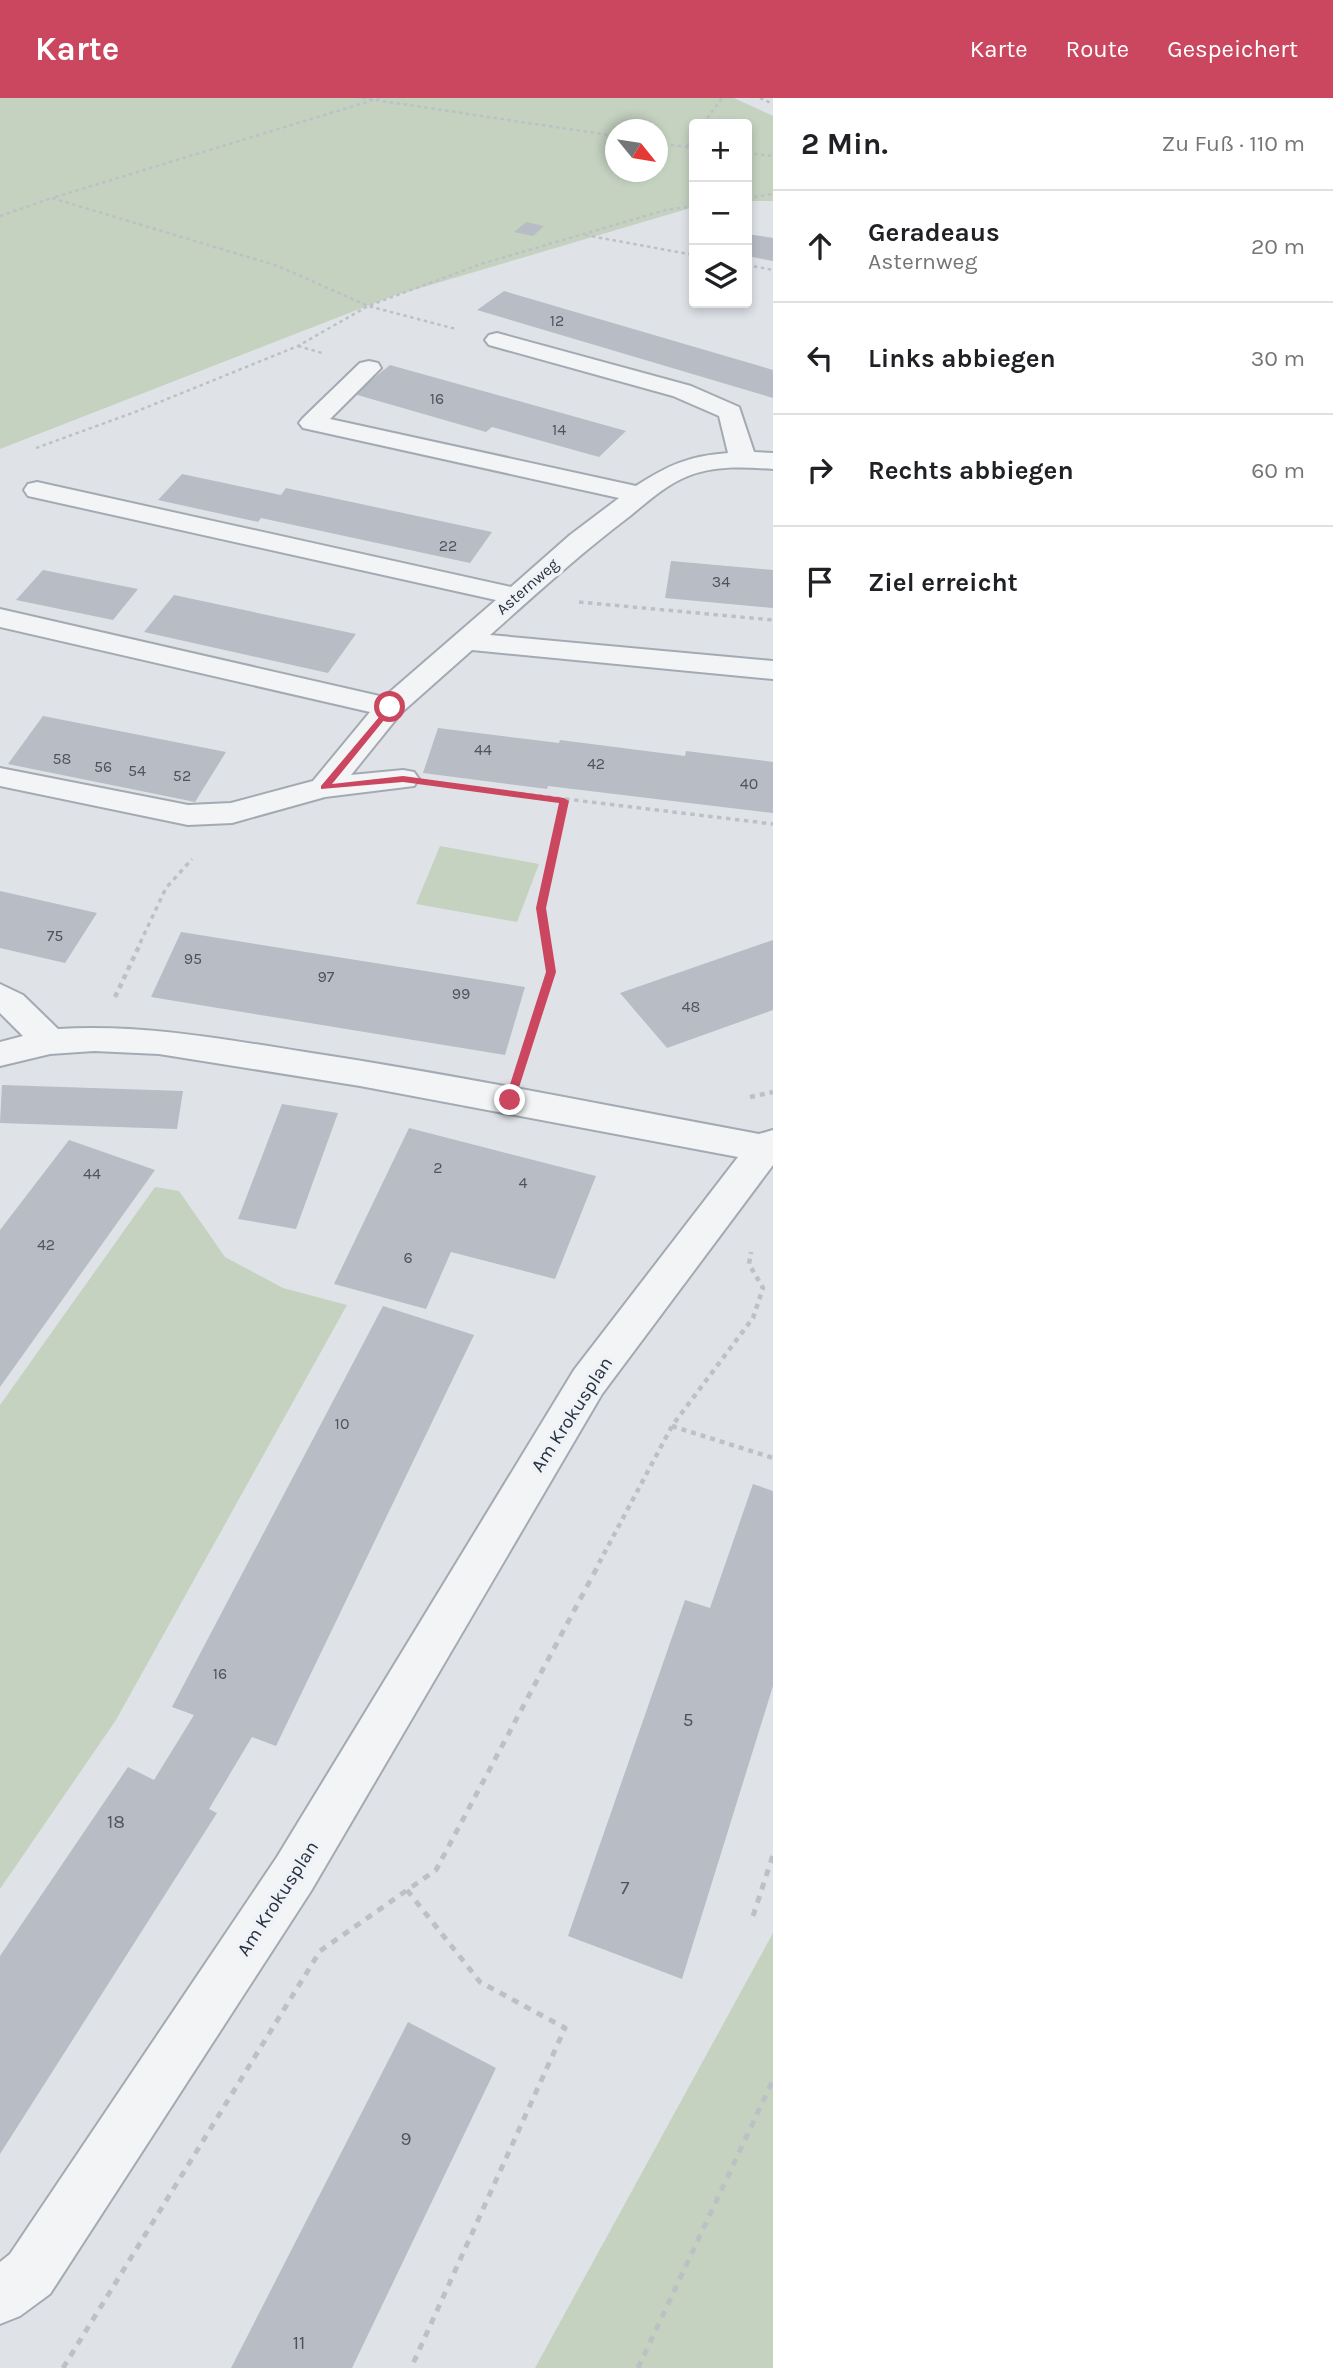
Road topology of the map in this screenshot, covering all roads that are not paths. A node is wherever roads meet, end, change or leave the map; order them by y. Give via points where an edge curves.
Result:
1 (498, 340) road end
2 (369, 368) dead end
3 (743, 459) junction
4 (773, 461) edge
5 (37, 490) dead end
6 (640, 495) junction
7 (516, 596) junction
8 (0, 618) edge
9 (464, 641) junction
10 (773, 670) edge
11 (390, 707) junction
12 (0, 778) edge
13 (403, 779) road end
14 (324, 788) junction
15 (0, 996) edge
16 (50, 1042) junction
17 (0, 1054) edge
18 (769, 1146) edge
19 (0, 2296) edge

1 - 3 street via 682,391 730,412
2 - 6 street via 312,423
3 - 4 street, Asternweg
3 - 6 street, Asternweg via 677,471
5 - 7 street
6 - 7 street, Asternweg
7 - 9 street, Asternweg
8 - 11 street
9 - 10 street
9 - 11 street, Asternweg
11 - 14 street, Asternweg
12 - 14 street via 188,815 232,813
13 - 14 street
15 - 16 street
16 - 17 street, Am Krokusplan
16 - 18 street, Am Krokusplan via 159,1042
18 - 19 street, Am Krokusplan via 588,1382 294,1874 30,2274

